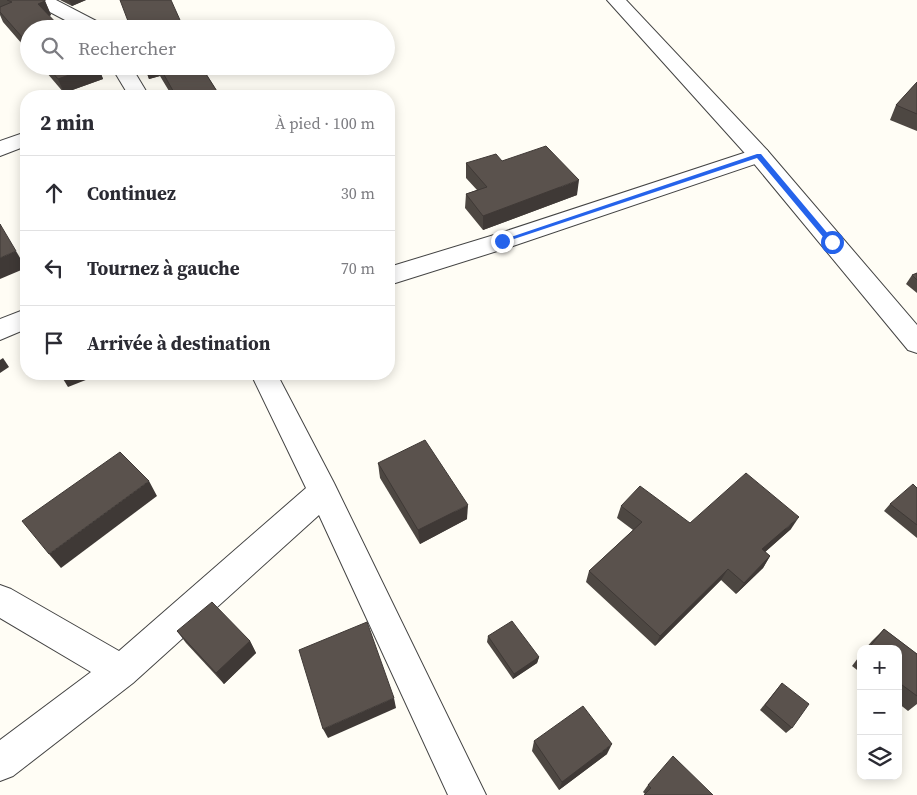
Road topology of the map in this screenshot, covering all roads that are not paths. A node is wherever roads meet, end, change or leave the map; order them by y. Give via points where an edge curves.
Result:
1 (45, 0) edge
2 (616, 0) edge
3 (79, 20) edge
4 (125, 75) edge
5 (133, 90) edge
6 (20, 141) edge
7 (0, 149) edge
8 (759, 155) junction
9 (395, 274) edge
10 (20, 321) edge
11 (0, 330) edge
12 (917, 343) edge
13 (267, 380) edge
14 (323, 492) junction
15 (0, 600) edge
16 (121, 670) junction
17 (0, 763) edge
18 (467, 795) edge

1 - 3 street
2 - 8 street
4 - 5 street
6 - 7 street
8 - 9 street
8 - 12 street
10 - 11 street
13 - 14 street
14 - 16 street
14 - 18 street
15 - 16 street
16 - 17 street

